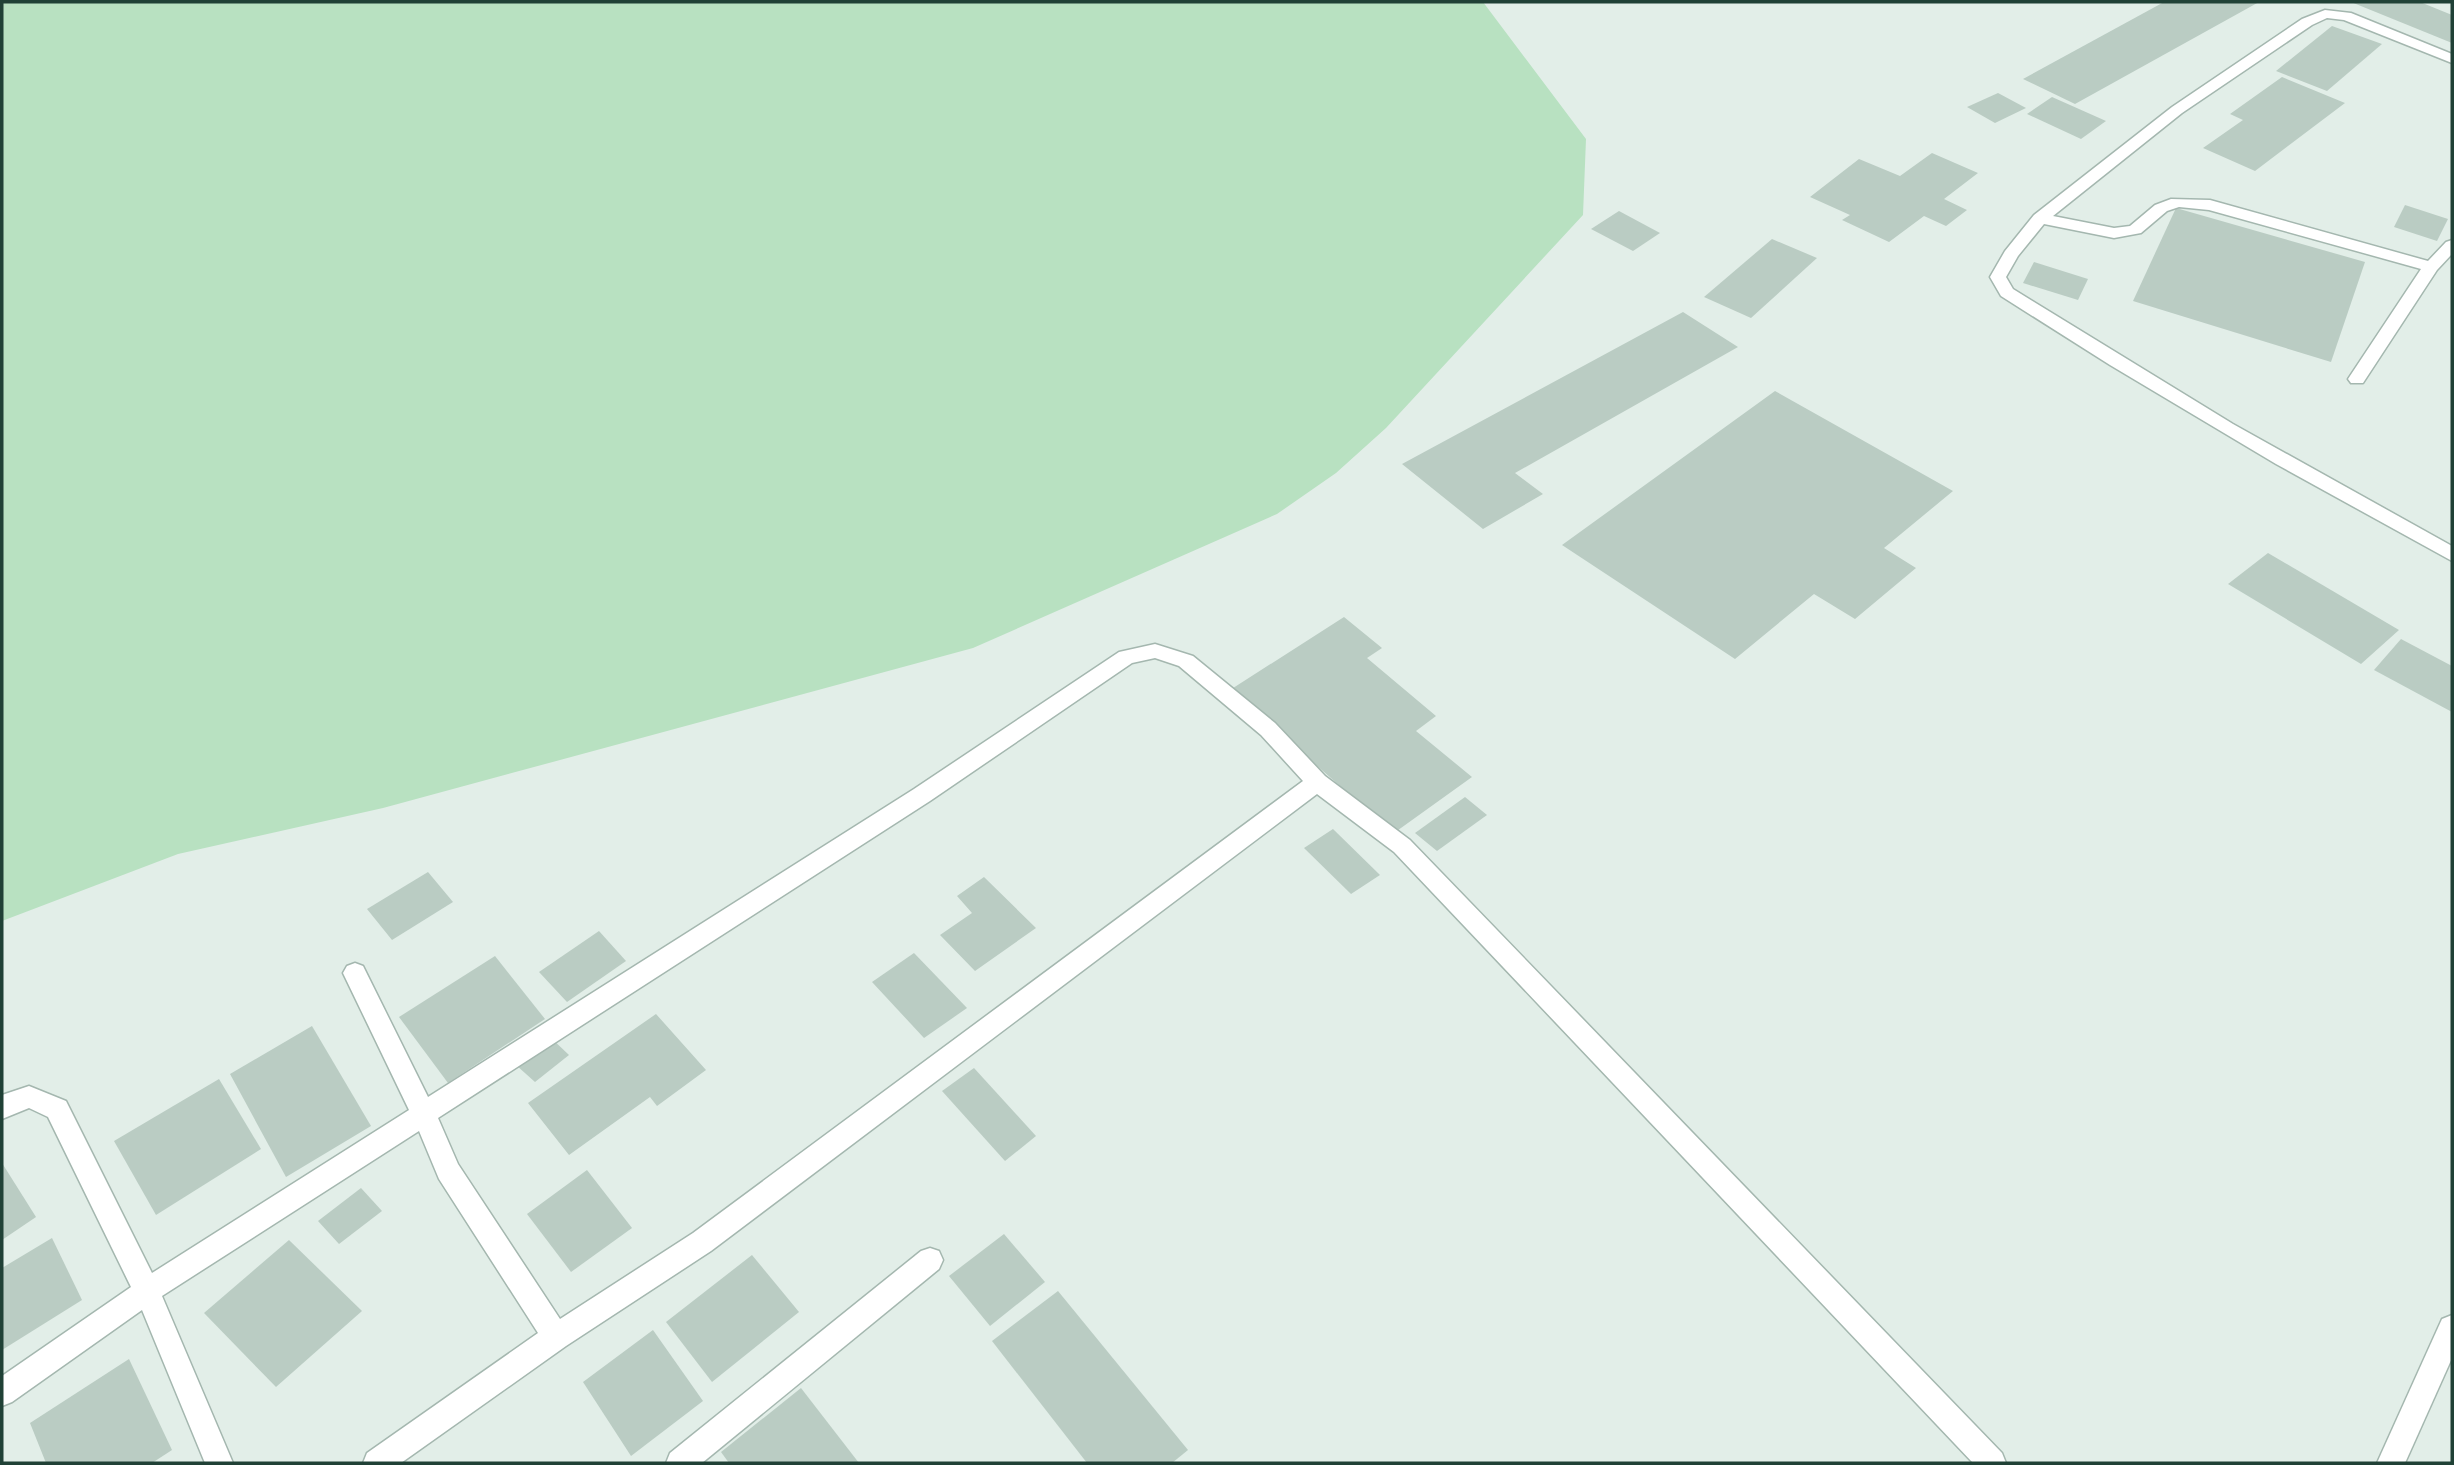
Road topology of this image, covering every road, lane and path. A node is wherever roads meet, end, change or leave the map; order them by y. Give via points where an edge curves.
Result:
1 (2452, 60) edge
2 (2040, 218) junction
3 (2452, 246) edge
4 (2431, 267) junction
5 (2357, 379) dead end
6 (2452, 554) edge
7 (1317, 782) junction
8 (355, 973) dead end
9 (2, 1108) edge
10 (425, 1116) junction
11 (930, 1260) dead end
12 (147, 1291) junction
13 (2452, 1328) edge
14 (556, 1337) junction
15 (2, 1392) edge
16 (219, 1463) edge
17 (377, 1463) edge
18 (680, 1463) edge
19 (1992, 1463) edge
20 (2391, 1463) edge

1 - 2 street via 2346,16 2325,14 2177,110
2 - 4 street via 2114,233 2135,230 2161,208 2177,202 2210,205
2 - 6 street via 1998,277 2007,292 2301,472
3 - 4 street
4 - 5 street
7 - 10 street via 1268,729 1186,661 1155,651 1126,657 922,795
7 - 14 street via 702,1242
7 - 19 street via 1402,846
8 - 10 street
9 - 12 street via 18,1097 37,1097 57,1109
10 - 12 street
10 - 14 street via 448,1171
11 - 18 street
12 - 15 street
12 - 16 street
13 - 20 street
14 - 17 street

